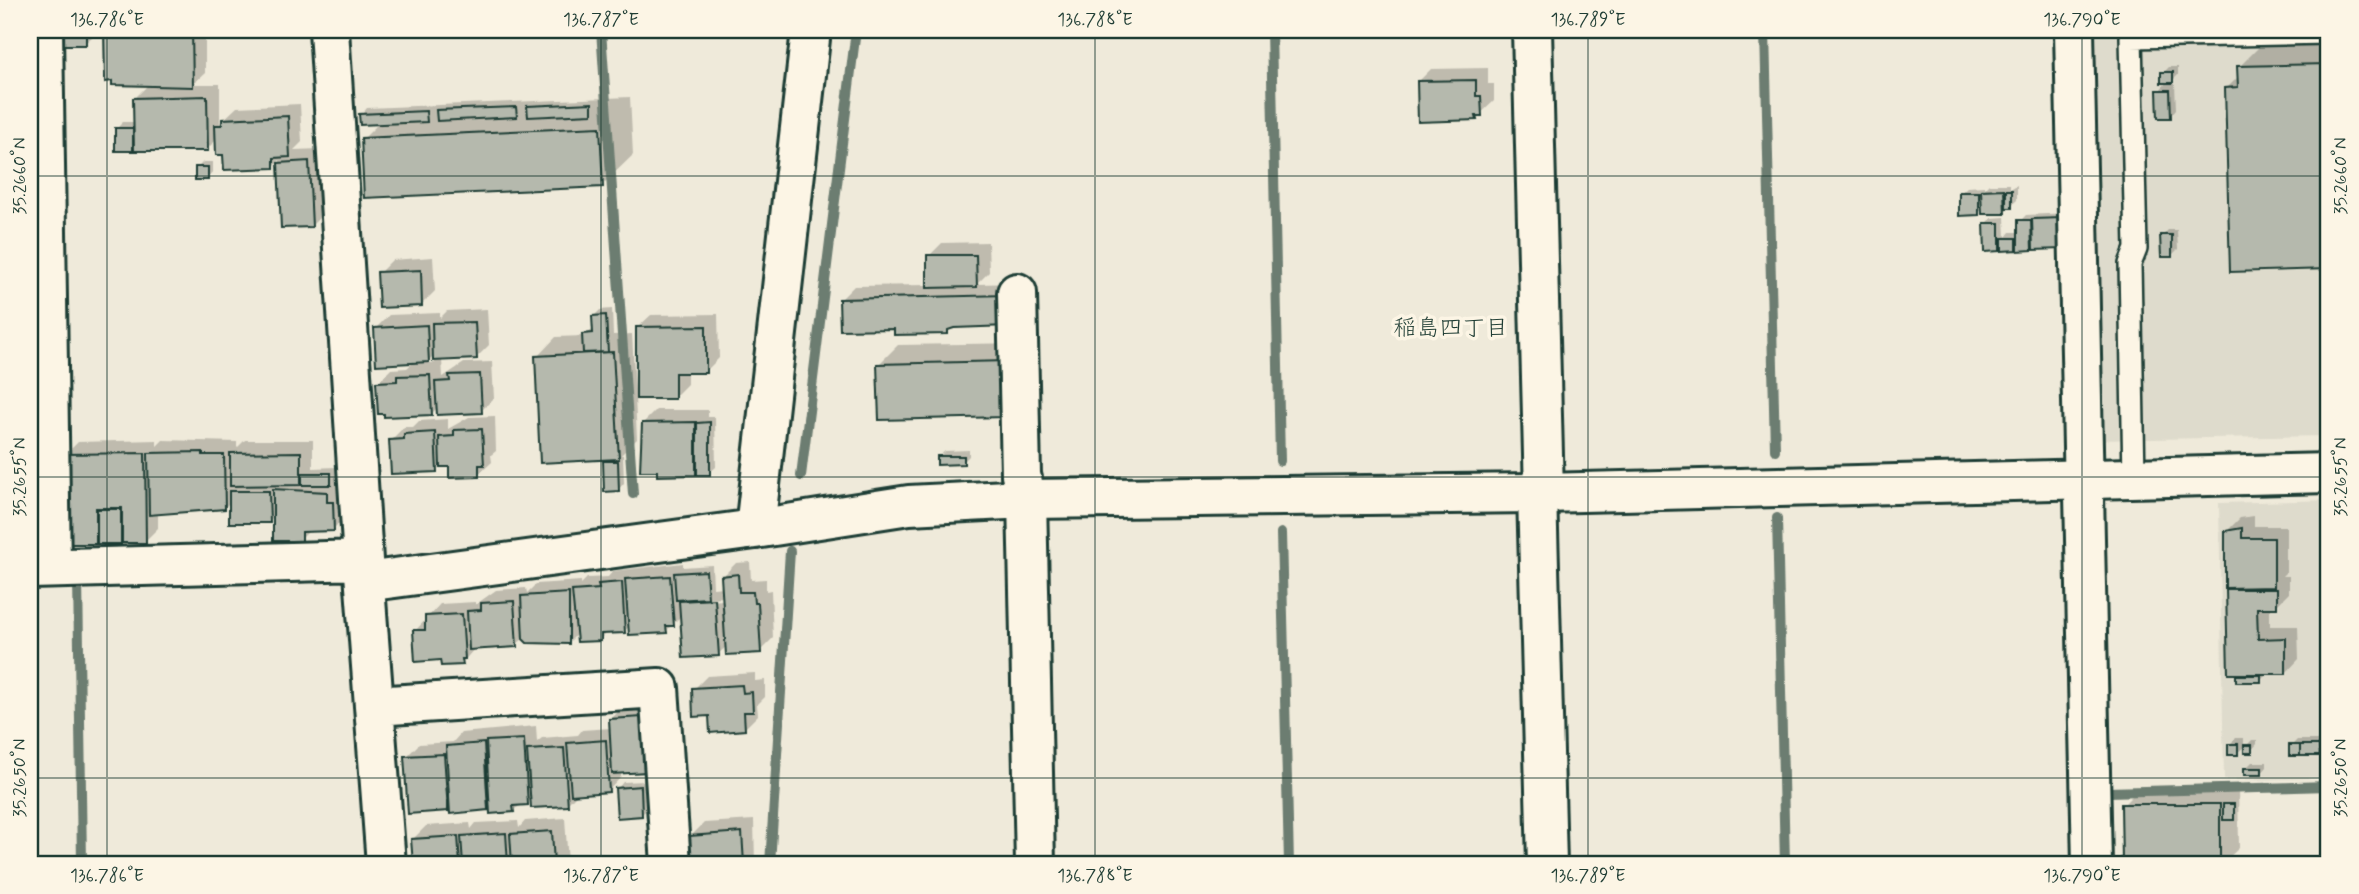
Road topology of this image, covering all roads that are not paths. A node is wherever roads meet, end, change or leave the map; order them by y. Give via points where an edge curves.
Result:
1 (43, 30) edge
2 (329, 30) edge
3 (811, 30) edge
4 (1532, 30) edge
5 (2074, 30) edge
6 (2329, 33) edge
7 (1017, 293) dead end
8 (2329, 473) edge
9 (2134, 478) junction
10 (2083, 480) junction
11 (1541, 493) junction
12 (1027, 499) junction
13 (755, 529) junction
14 (40, 569) edge
15 (364, 571) junction
16 (374, 706) junction
17 (386, 864) edge
18 (671, 864) edge
19 (1035, 864) edge
20 (1546, 864) edge
21 (2092, 864) edge

1 - 14 street
2 - 15 street
3 - 13 street
4 - 11 street
5 - 10 street
6 - 9 lane via 2131,37 2136,249 2130,264
7 - 12 street via 1021,475
8 - 9 street
9 - 10 street
10 - 11 street
10 - 21 street
11 - 12 street
11 - 20 street
12 - 13 street via 909,505
12 - 19 street
13 - 15 street
14 - 15 street
15 - 16 street
16 - 17 street
16 - 18 street via 659,688

